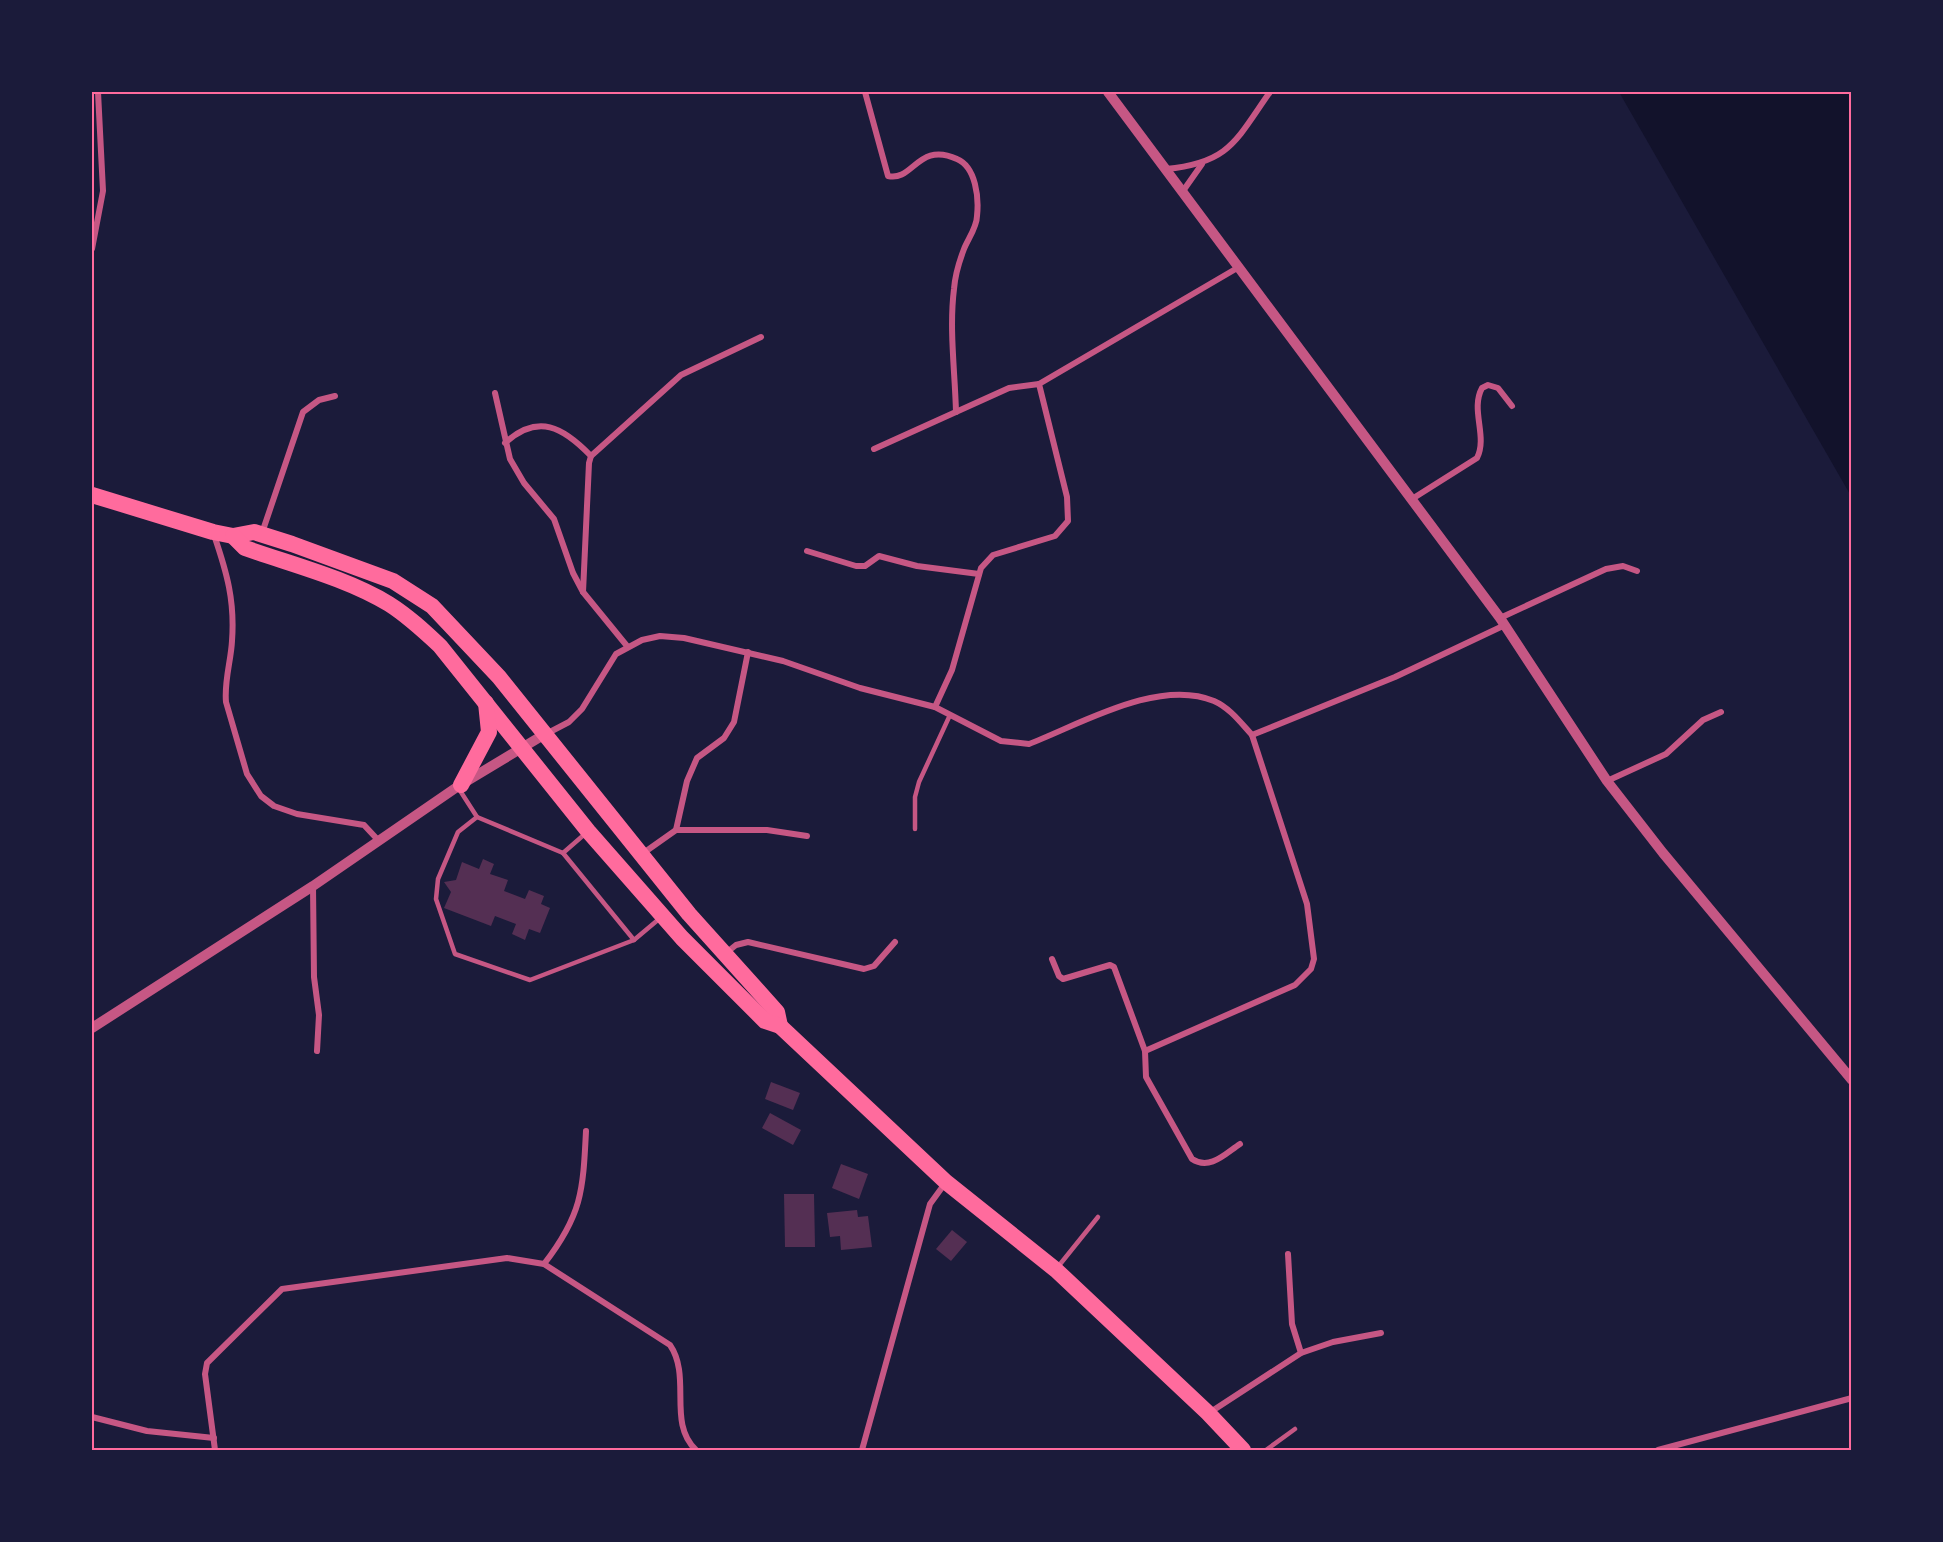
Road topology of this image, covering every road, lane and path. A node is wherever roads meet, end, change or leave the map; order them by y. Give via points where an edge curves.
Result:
1 (98, 92) edge
2 (865, 92) edge
3 (1108, 92) edge
4 (1270, 92) edge
5 (1202, 164) junction
6 (1166, 169) junction
7 (1183, 191) junction
8 (92, 249) edge
9 (1239, 267) junction
10 (761, 337) dead end
11 (1039, 384) junction
12 (495, 393) dead end
13 (335, 396) dead end
14 (1512, 406) dead end
15 (956, 412) junction
16 (505, 443) junction
17 (874, 449) dead end
18 (591, 456) junction
19 (92, 495) edge
20 (1412, 499) junction
21 (213, 532) junction
22 (262, 534) junction
23 (233, 536) junction
24 (807, 551) dead end
25 (1637, 571) dead end
26 (979, 574) junction
27 (583, 592) junction
28 (1502, 621) junction
29 (627, 646) junction
30 (748, 652) junction
31 (486, 702) junction
32 (935, 707) junction
33 (1721, 712) dead end
34 (950, 715) junction
35 (545, 734) junction
36 (1252, 735) junction
37 (521, 747) junction
38 (1607, 781) junction
39 (459, 786) junction
40 (477, 817) junction
41 (915, 829) dead end
42 (676, 830) junction
43 (588, 831) junction
44 (807, 836) dead end
45 (378, 840) junction
46 (563, 853) junction
47 (642, 855) junction
48 (313, 886) junction
49 (663, 916) junction
50 (634, 940) junction
51 (895, 942) dead end
52 (726, 953) junction
53 (1052, 959) dead end
54 (780, 1026) junction
55 (92, 1028) edge
56 (317, 1051) dead end
57 (1145, 1051) junction
58 (1851, 1080) edge
59 (586, 1131) dead end
60 (1240, 1143) dead end
61 (946, 1182) junction
62 (1098, 1217) dead end
63 (1288, 1254) dead end
64 (544, 1264) junction
65 (1056, 1270) junction
66 (1381, 1334) dead end
67 (1301, 1353) junction
68 (1851, 1398) edge
69 (1208, 1413) junction
70 (92, 1418) edge
71 (1296, 1429) dead end
72 (214, 1438) junction
73 (215, 1450) edge
74 (696, 1450) edge
75 (862, 1450) edge
76 (1243, 1450) edge
77 (1266, 1450) edge
78 (1659, 1450) edge

1 - 8 street via 103,191
2 - 15 street via 888,176 899,176 934,154 959,159 972,174 976,222 963,251 953,290
3 - 6 street
4 - 5 street via 1233,145
5 - 6 street
5 - 7 street
6 - 7 street
7 - 9 street
9 - 11 street
9 - 20 street
10 - 18 street via 681,375
11 - 15 street via 1009,387
11 - 26 street via 1067,497 1068,521 1055,536 993,555
12 - 16 street
13 - 22 street via 318,400 303,412
14 - 20 street via 1498,388 1482,387 1478,399 1481,447 1477,458
15 - 17 street
16 - 18 street via 524,428 549,427 567,434
16 - 27 street via 517,473 554,519
18 - 27 street
19 - 21 highway
20 - 28 street
21 - 23 highway
21 - 45 street via 230,579 232,599 226,702 254,788 274,806 297,814 364,825
22 - 23 highway
22 - 35 highway via 393,581 432,606
23 - 31 highway via 246,548 357,588 389,604 440,646
24 - 26 street via 856,566 865,566 879,556
25 - 28 street via 1623,566 1606,569
26 - 32 street via 952,670
27 - 29 street
28 - 36 street via 1448,654
28 - 38 street
29 - 30 street via 660,636
29 - 35 street via 608,664 582,710
30 - 32 street
30 - 42 street via 734,722 724,738 697,758 687,780
31 - 37 highway
31 - 39 highway via 489,732
32 - 34 street
33 - 38 street via 1703,720 1666,754
34 - 36 street via 1001,741 1022,744 1143,700 1182,695 1216,702
34 - 41 lane via 919,782
35 - 37 street
35 - 47 highway
36 - 57 street via 1307,904 1314,949 1311,969 1296,985
37 - 39 street
37 - 43 highway
38 - 58 street
39 - 40 lane
39 - 45 street
40 - 46 lane
40 - 50 lane via 458,832 438,879 436,899 455,954 530,980
42 - 44 street via 767,830
42 - 47 street
43 - 46 lane
43 - 49 highway
45 - 48 street
46 - 50 lane
47 - 52 highway
48 - 55 street
48 - 56 street
49 - 50 lane
49 - 54 highway via 765,1021
51 - 52 street via 874,966 864,969 748,942
52 - 54 highway via 777,1012
53 - 57 street via 1063,979 1114,967
54 - 61 highway
57 - 60 street via 1146,1077 1192,1159 1210,1163
59 - 64 street via 578,1208 565,1237
61 - 65 highway
61 - 75 street via 930,1204
62 - 65 lane
63 - 67 street via 1292,1324
64 - 72 street via 507,1258 282,1289 207,1363
64 - 74 street via 670,1345 679,1359 682,1425 689,1444
65 - 69 highway
66 - 67 street via 1333,1342
67 - 69 street
68 - 78 street
69 - 76 highway
70 - 72 street via 147,1431
71 - 77 lane
72 - 73 street

